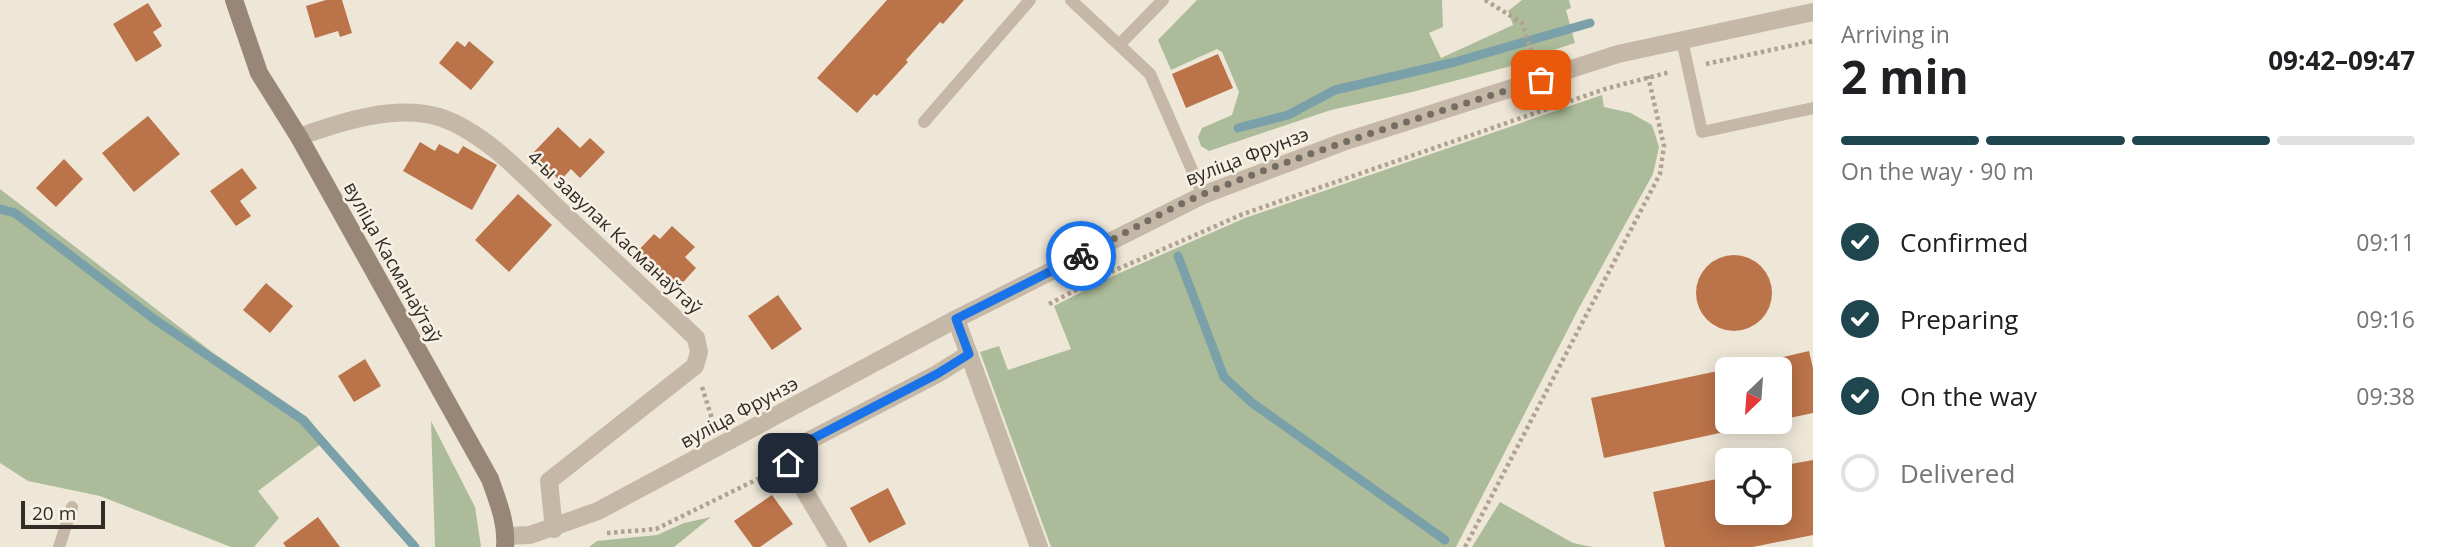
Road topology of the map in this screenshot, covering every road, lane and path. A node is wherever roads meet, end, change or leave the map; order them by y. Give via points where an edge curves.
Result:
1 (234, 0) edge
2 (1030, 0) edge
3 (1071, 0) edge
4 (1163, 0) edge
5 (1485, 0) edge
6 (1813, 12) edge
7 (1682, 40) junction
8 (1813, 41) edge
9 (1120, 44) junction
10 (1641, 48) junction
11 (1688, 67) junction
12 (1648, 78) junction
13 (1541, 80) junction
14 (1813, 108) edge
15 (924, 122) dead end
16 (299, 137) junction
17 (1203, 195) junction
18 (1049, 304) dead end
19 (956, 319) junction
20 (969, 354) junction
21 (702, 389) dead end
22 (709, 411) dead end
23 (788, 463) junction
24 (72, 507) dead end
25 (554, 529) junction
26 (598, 534) dead end
27 (505, 542) edge
28 (59, 547) edge
29 (838, 547) edge
30 (1039, 547) edge
31 (1465, 547) edge

1 - 16 main road, вуліца Касманаўтаў via 259,73
2 - 15 lane
3 - 9 lane
4 - 9 lane
5 - 13 path via 1522,23
6 - 7 street, вуліца Фрунзэ
7 - 10 street, вуліца Фрунзэ
7 - 11 lane
8 - 11 path
9 - 17 lane via 1150,74
10 - 12 path
10 - 13 street, вуліца Фрунзэ
11 - 12 path
11 - 14 lane via 1702,132
12 - 18 path via 1243,214
12 - 31 path via 1664,146 1660,174
13 - 17 street, вуліца Фрунзэ via 1343,142
16 - 25 street, 4-ы завулак Касманаўтаў via 348,120 413,113 463,128 503,157 696,338 695,366 549,481
16 - 27 main road, вуліца Касманаўтаў via 490,479 502,510
17 - 19 street, вуліца Фрунзэ
19 - 20 street
19 - 25 street, вуліца Фрунзэ via 598,511
20 - 23 street via 791,450
20 - 30 street
21 - 22 path
23 - 26 path via 656,529
23 - 29 street
24 - 28 lane
25 - 27 street, вуліца Фрунзэ

